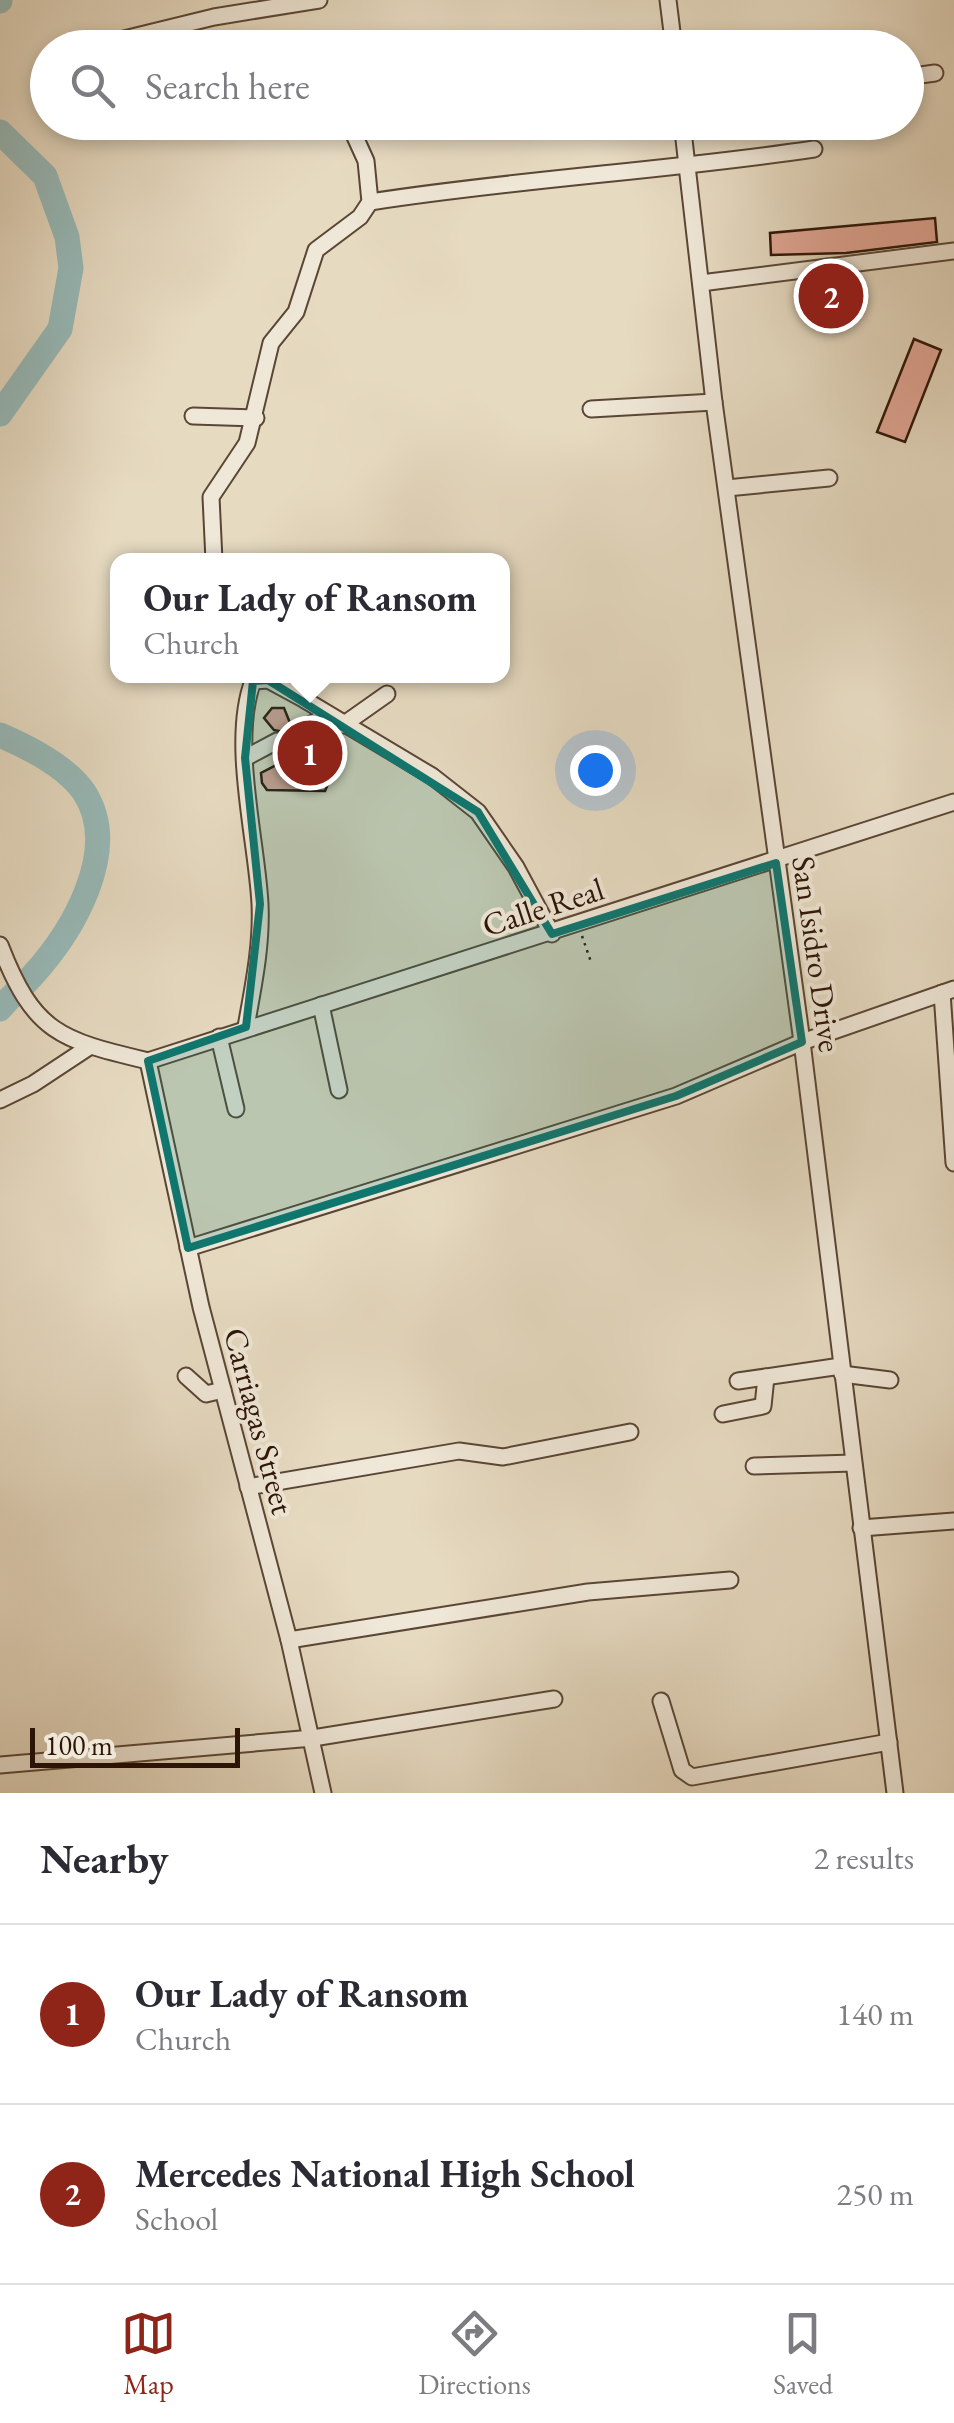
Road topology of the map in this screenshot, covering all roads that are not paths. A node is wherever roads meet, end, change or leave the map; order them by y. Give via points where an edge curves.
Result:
1 (319, 0) edge
2 (668, 0) edge
3 (161, 30) edge
4 (672, 30) edge
5 (936, 73) dead end
6 (924, 75) edge
7 (356, 140) edge
8 (684, 140) edge
9 (814, 149) dead end
10 (686, 168) junction
11 (370, 202) junction
12 (954, 252) edge
13 (700, 283) junction
14 (714, 402) junction
15 (591, 409) dead end
16 (193, 416) dead end
17 (256, 418) junction
18 (830, 478) dead end
19 (727, 488) junction
20 (214, 553) edge
21 (252, 683) edge
22 (274, 683) edge
23 (311, 683) edge
24 (388, 694) dead end
25 (305, 700) junction
26 (326, 716) junction
27 (342, 726) junction
28 (298, 730) dead end
29 (277, 741) dead end
30 (245, 758) junction
31 (954, 802) edge
32 (776, 863) junction
33 (552, 934) junction
34 (0, 946) edge
35 (948, 991) edge
36 (321, 1005) junction
37 (246, 1028) junction
38 (219, 1037) junction
39 (802, 1042) junction
40 (89, 1048) junction
41 (148, 1061) junction
42 (340, 1090) dead end
43 (0, 1100) edge
44 (950, 1100) edge
45 (236, 1109) dead end
46 (954, 1163) edge
47 (188, 1248) junction
48 (842, 1370) junction
49 (186, 1376) dead end
50 (766, 1377) junction
51 (890, 1380) dead end
52 (738, 1381) dead end
53 (223, 1390) junction
54 (723, 1414) dead end
55 (630, 1432) dead end
56 (853, 1463) junction
57 (754, 1466) dead end
58 (248, 1487) junction
59 (954, 1521) edge
60 (861, 1528) junction
61 (730, 1580) dead end
62 (289, 1640) junction
63 (554, 1699) dead end
64 (661, 1701) dead end
65 (313, 1738) junction
66 (888, 1742) junction
67 (0, 1765) edge
68 (323, 1793) edge
69 (896, 1793) edge

1 - 3 street
2 - 4 street
5 - 6 street
7 - 11 street
8 - 10 street, San Isidro Drive
9 - 10 street
10 - 11 street
10 - 13 street, San Isidro Drive
11 - 17 street via 310,261 296,312 271,343
12 - 13 street
13 - 14 street, San Isidro Drive
14 - 15 street
14 - 19 street, San Isidro Drive
16 - 17 street
17 - 20 street via 211,497
18 - 19 street
19 - 32 street, San Isidro Drive
21 - 30 street
22 - 25 street
23 - 25 street
24 - 27 street
25 - 26 street
26 - 27 street
26 - 28 street
27 - 33 street via 432,776 478,812
29 - 30 street
30 - 37 street via 260,904
31 - 32 street, Calle Real
32 - 33 street, Calle Real
32 - 39 street, San Isidro Drive
33 - 36 street, Calle Real
34 - 40 street via 32,1008 59,1035
35 - 39 street
35 - 44 street
36 - 37 street, Calle Real
36 - 42 street
37 - 38 street, Calle Real
38 - 41 street, Calle Real
38 - 45 street
39 - 47 street via 676,1096
39 - 48 street, San Isidro Drive
40 - 41 street
40 - 43 street
41 - 47 street, Carriagas Street
44 - 46 street
47 - 53 street, Carriagas Street
48 - 50 street
48 - 51 street
48 - 56 street, San Isidro Drive
49 - 53 street via 206,1394
50 - 52 street
50 - 54 street via 763,1406
53 - 58 street, Carriagas Street
55 - 58 street via 503,1457 459,1451
56 - 57 street
56 - 60 street, San Isidro Drive
58 - 62 street, Carriagas Street
59 - 60 street
60 - 66 street, San Isidro Drive
61 - 62 street via 588,1592
62 - 65 street, Carriagas Street
63 - 65 street
64 - 66 street via 682,1770 692,1777
65 - 67 street
65 - 68 street, Carriagas Street
66 - 69 street, San Isidro Drive

